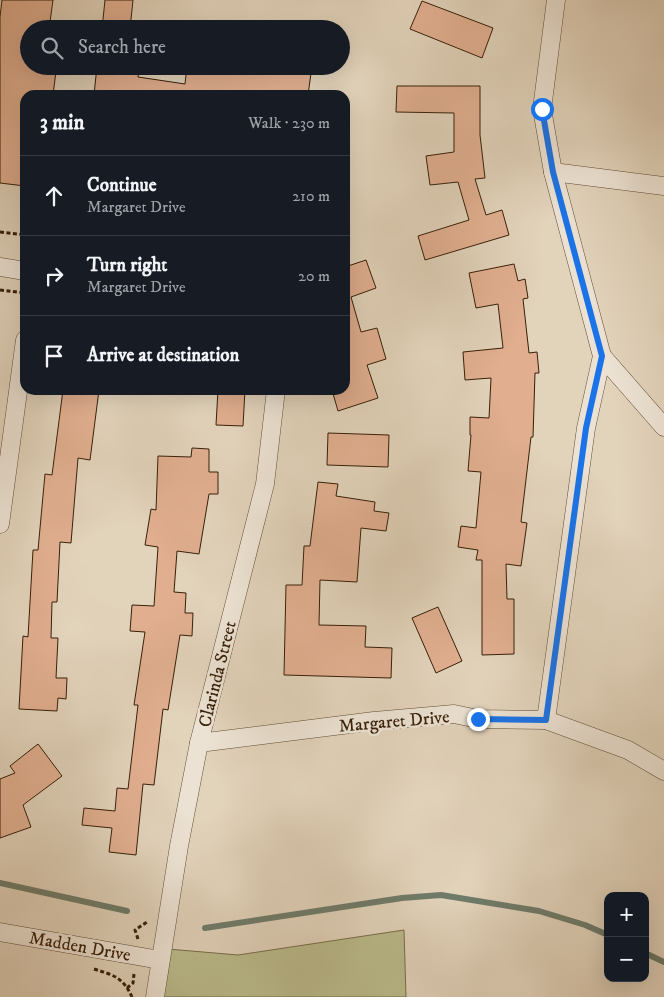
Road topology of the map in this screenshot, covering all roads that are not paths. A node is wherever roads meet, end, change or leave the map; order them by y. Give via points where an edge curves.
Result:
1 (556, 0) edge
2 (553, 172) junction
3 (664, 186) edge
4 (0, 267) edge
5 (20, 270) edge
6 (602, 356) junction
7 (20, 377) edge
8 (275, 395) edge
9 (664, 428) edge
10 (0, 524) edge
11 (546, 720) junction
12 (200, 743) junction
13 (664, 771) edge
14 (0, 932) edge
15 (160, 960) junction
16 (155, 997) edge

1 - 2 street via 542,109
2 - 3 street
2 - 6 street
4 - 5 street
6 - 9 street
6 - 11 street via 586,428
7 - 10 street
8 - 12 street, Clarinda Street via 265,484
11 - 12 street, Margaret Drive via 478,719 454,714
11 - 13 street, Margaret Drive via 628,750
12 - 15 street, Clarinda Street
14 - 15 street, Madden Drive
15 - 16 street, Clarinda Street

